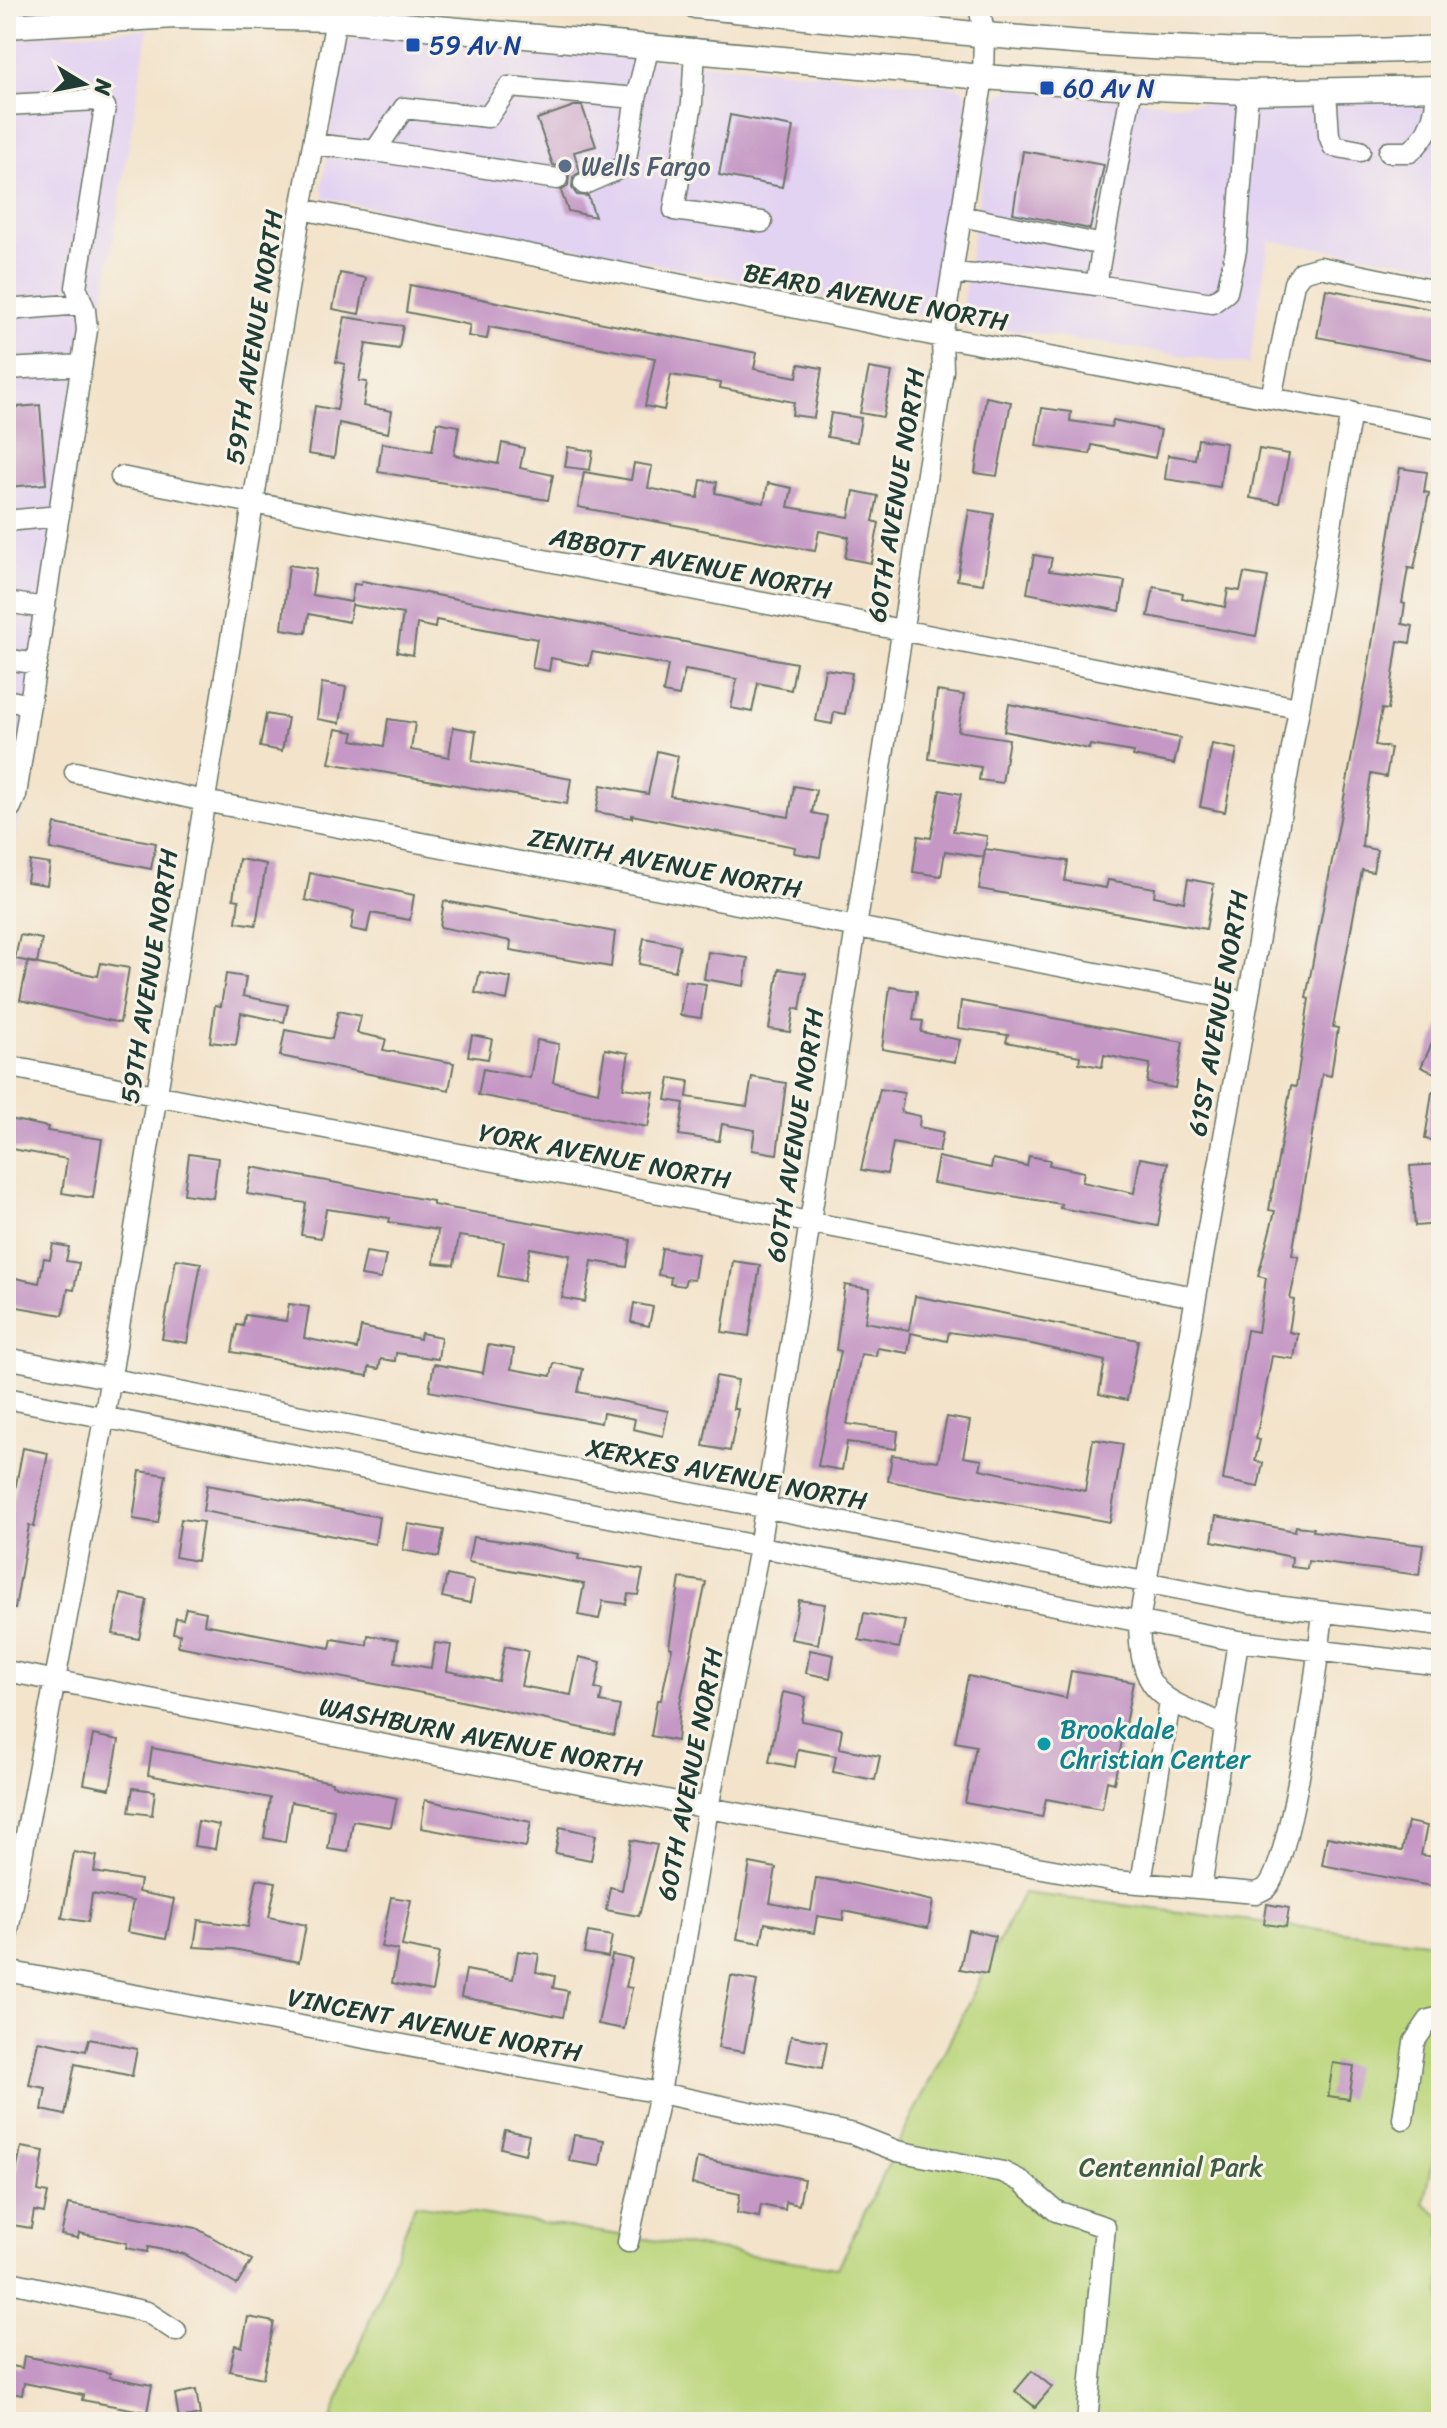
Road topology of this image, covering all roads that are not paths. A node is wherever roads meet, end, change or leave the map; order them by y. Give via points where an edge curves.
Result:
1 (695, 6) edge
2 (979, 6) edge
3 (336, 19) junction
4 (6, 26) edge
5 (984, 32) junction
6 (649, 46) junction
7 (1441, 48) edge
8 (695, 49) junction
9 (983, 77) junction
10 (1132, 87) junction
11 (1439, 89) edge
12 (1248, 92) junction
13 (1326, 92) junction
14 (636, 98) junction
15 (6, 105) edge
16 (313, 144) junction
17 (375, 151) junction
18 (1360, 151) dead end
19 (1389, 152) dead end
20 (557, 179) dead end
21 (584, 184) dead end
22 (301, 209) junction
23 (961, 216) junction
24 (762, 222) dead end
25 (1103, 245) junction
26 (952, 273) junction
27 (1096, 285) junction
28 (1441, 292) edge
29 (82, 304) junction
30 (6, 310) edge
31 (942, 337) junction
32 (82, 365) junction
33 (6, 369) edge
34 (1271, 398) junction
35 (1351, 412) junction
36 (1441, 430) edge
37 (121, 477) dead end
38 (252, 505) junction
39 (59, 516) junction
40 (6, 521) edge
41 (6, 602) edge
42 (45, 608) junction
43 (901, 631) junction
44 (6, 659) edge
45 (37, 664) junction
46 (6, 700) edge
47 (30, 705) junction
48 (1298, 708) junction
49 (75, 772) dead end
50 (204, 801) junction
51 (6, 809) edge
52 (855, 926) junction
53 (1246, 1002) junction
54 (6, 1066) edge
55 (155, 1095) junction
56 (808, 1222) junction
57 (1194, 1297) junction
58 (6, 1358) edge
59 (109, 1379) junction
60 (6, 1398) edge
61 (104, 1419) junction
62 (764, 1507) junction
63 (759, 1548) junction
64 (1147, 1582) junction
65 (1323, 1613) junction
66 (1139, 1622) junction
67 (1441, 1626) edge
68 (1238, 1641) junction
69 (1319, 1651) junction
70 (1441, 1665) edge
71 (6, 1671) edge
72 (54, 1681) junction
73 (1170, 1702) junction
74 (1226, 1725) junction
75 (708, 1808) junction
76 (1141, 1883) junction
77 (1201, 1888) junction
78 (6, 1941) edge
79 (6, 1971) edge
80 (1441, 2017) edge
81 (660, 2093) junction
82 (1403, 2119) dead end
83 (628, 2242) dead end
84 (6, 2281) edge
85 (176, 2331) dead end
86 (1087, 2422) edge

1 - 5 main road
2 - 5 street, 60TH AVENUE NORTH
3 - 4 main road via 175,16
3 - 6 main road
3 - 16 street, 59TH AVENUE NORTH
5 - 7 main road via 1262,52
5 - 9 street, 60TH AVENUE NORTH
6 - 8 main road
6 - 14 street
8 - 9 main road
8 - 24 street via 692,103 674,210
9 - 10 main road
9 - 23 street, 60TH AVENUE NORTH
10 - 12 main road
10 - 25 street
11 - 13 main road
11 - 19 street via 1431,125 1410,152
12 - 13 main road
12 - 27 street via 1236,250 1227,292 1212,303
13 - 18 street via 1333,146
14 - 17 street via 509,87 488,117 404,108
14 - 21 street via 625,166
15 - 29 street via 97,100 105,107 76,287
16 - 17 street
16 - 22 street, 59TH AVENUE NORTH
17 - 20 street
22 - 31 street, BEARD AVENUE NORTH
22 - 38 street, 59TH AVENUE NORTH
23 - 25 street
23 - 26 street, 60TH AVENUE NORTH
25 - 27 street
26 - 27 street via 1000,272
26 - 31 street, 60TH AVENUE NORTH
28 - 34 street via 1343,269 1302,272 1294,283
29 - 30 street
29 - 32 street via 87,330
31 - 34 street, BEARD AVENUE NORTH
31 - 43 street, 60TH AVENUE NORTH via 943,371
32 - 33 street
32 - 39 street
34 - 35 street, BEARD AVENUE NORTH
35 - 36 street, BEARD AVENUE NORTH
35 - 48 street, 61ST AVENUE NORTH
37 - 38 street, ABBOTT AVENUE NORTH
38 - 43 street, ABBOTT AVENUE NORTH
38 - 50 street, 59TH AVENUE NORTH
39 - 40 street
39 - 42 street
41 - 42 street
42 - 45 street
43 - 48 street, ABBOTT AVENUE NORTH
43 - 52 street, 60TH AVENUE NORTH
44 - 45 street
45 - 47 street
46 - 47 street
47 - 51 street via 16,795
48 - 53 street, 61ST AVENUE NORTH
49 - 50 street, ZENITH AVENUE NORTH
50 - 52 street, ZENITH AVENUE NORTH
50 - 55 street, 59TH AVENUE NORTH
52 - 53 street, ZENITH AVENUE NORTH
52 - 56 street, 60TH AVENUE NORTH
53 - 57 street, 61ST AVENUE NORTH
54 - 55 street, YORK AVENUE NORTH
55 - 56 street, YORK AVENUE NORTH
55 - 59 street, 59TH AVENUE NORTH
56 - 57 street, YORK AVENUE NORTH
56 - 62 street, 60TH AVENUE NORTH
57 - 64 street, 61ST AVENUE NORTH
58 - 59 street, XERXES AVENUE NORTH
59 - 61 street, 59TH AVENUE NORTH
59 - 62 street, XERXES AVENUE NORTH
60 - 61 street
61 - 63 street
61 - 72 street, 59TH AVENUE NORTH
62 - 63 street, 60TH AVENUE NORTH
62 - 64 street, XERXES AVENUE NORTH
63 - 66 street
63 - 75 street, 60TH AVENUE NORTH
64 - 65 street, XERXES AVENUE NORTH
64 - 66 street, 61ST AVENUE NORTH
65 - 67 street, XERXES AVENUE NORTH
65 - 69 street
66 - 68 street
66 - 73 street, 61ST AVENUE NORTH via 1140,1659 1153,1686
68 - 69 street
68 - 74 street
69 - 70 street
69 - 77 street, WASHBURN AVENUE NORTH via 1300,1776 1268,1887 1256,1893
71 - 72 street, WASHBURN AVENUE NORTH
72 - 75 street, WASHBURN AVENUE NORTH
72 - 78 street, 59TH AVENUE NORTH
73 - 74 street
73 - 76 street
74 - 77 street
75 - 76 street, WASHBURN AVENUE NORTH
75 - 81 street, 60TH AVENUE NORTH
76 - 77 street, WASHBURN AVENUE NORTH
79 - 81 street, VINCENT AVENUE NORTH
80 - 82 street via 1429,2020 1414,2042
81 - 83 street, 60TH AVENUE NORTH
81 - 86 street, VINCENT AVENUE NORTH via 1003,2172 1056,2211 1105,2227
84 - 85 street via 147,2312

